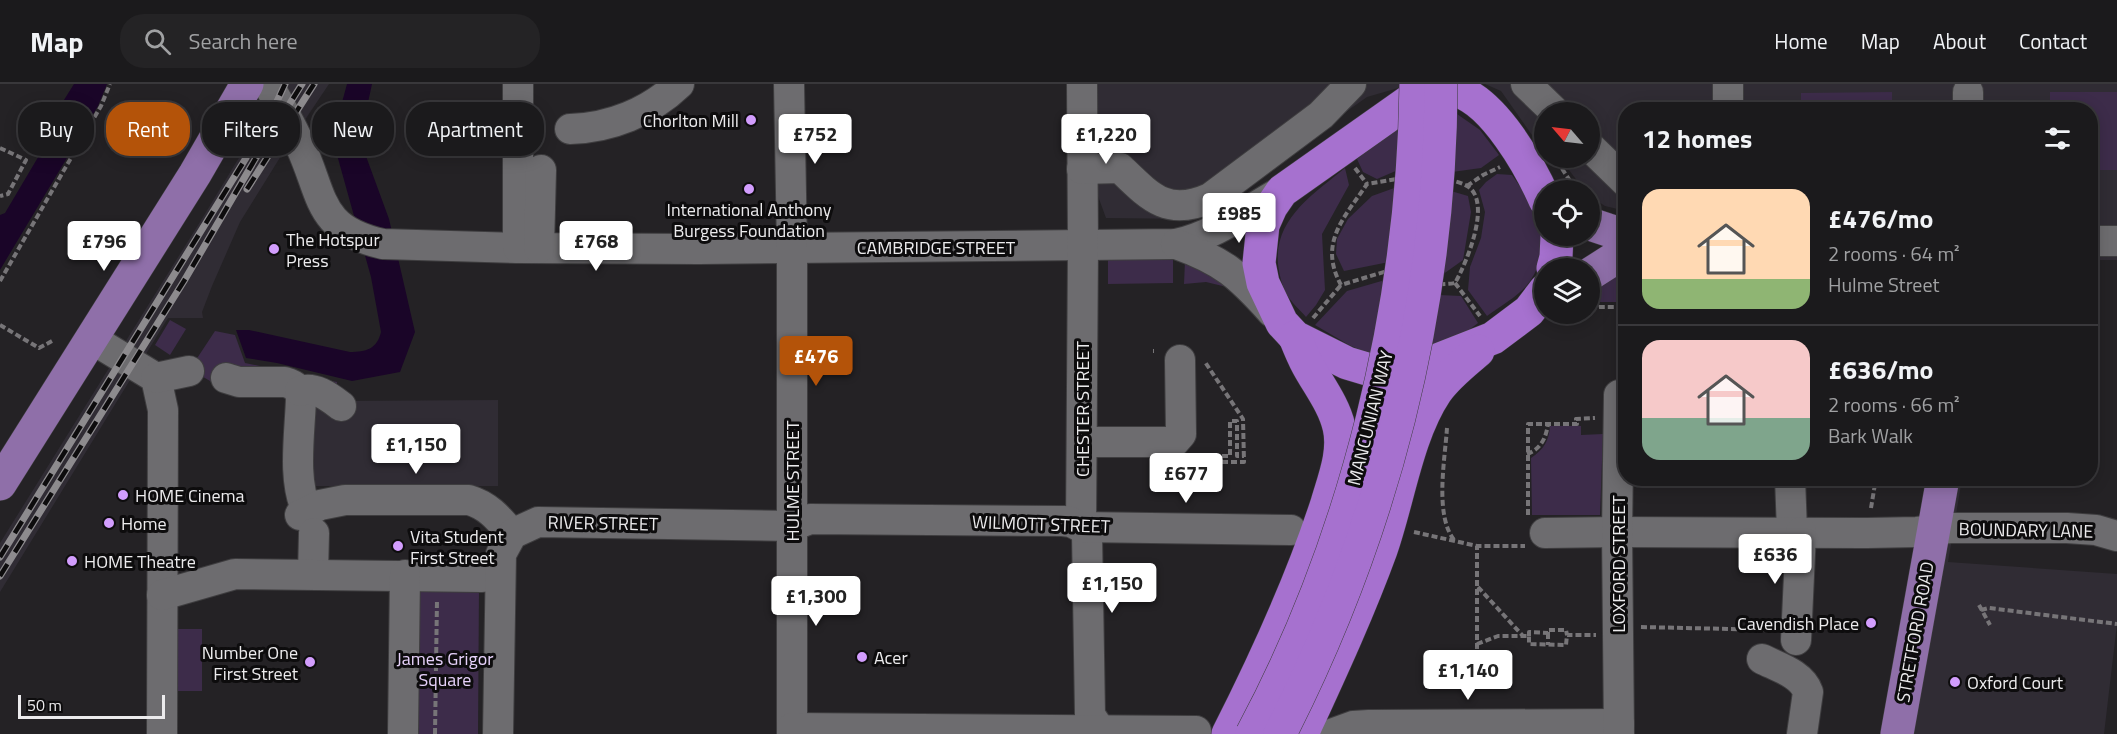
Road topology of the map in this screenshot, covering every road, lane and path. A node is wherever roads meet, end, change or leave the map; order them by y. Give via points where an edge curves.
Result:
1 (110, 84) edge
2 (247, 84) edge
3 (268, 84) edge
4 (518, 84) edge
5 (679, 84) edge
6 (789, 84) edge
7 (1082, 84) edge
8 (1351, 84) edge
9 (1391, 84) edge
10 (1416, 84) edge
11 (1442, 84) edge
12 (1526, 84) edge
13 (1728, 84) edge
14 (1481, 98) edge
15 (1545, 102) edge
16 (1728, 102) edge
17 (570, 129) dead end
18 (0, 148) edge
19 (1353, 151) junction
20 (1600, 157) edge
21 (1082, 169) junction
22 (541, 170) dead end
23 (1618, 174) edge
24 (1538, 178) edge
25 (1367, 184) dead end
26 (1467, 186) dead end
27 (1282, 191) junction
28 (0, 196) edge
29 (1600, 227) edge
30 (1618, 233) edge
31 (2098, 241) edge
32 (2117, 241) edge
33 (1176, 244) junction
34 (1083, 246) junction
35 (529, 248) junction
36 (792, 248) junction
37 (1618, 256) edge
38 (1600, 268) edge
39 (0, 281) edge
40 (1455, 283) dead end
41 (1341, 285) dead end
42 (1600, 307) edge
43 (1618, 307) edge
44 (1534, 310) edge
45 (0, 325) edge
46 (1296, 327) junction
47 (1488, 329) junction
48 (92, 339) junction
49 (54, 340) dead end
50 (1168, 356) joint
51 (189, 371) dead end
52 (156, 378) junction
53 (226, 378) dead end
54 (300, 391) junction
55 (341, 406) dead end
56 (1600, 418) dead end
57 (1447, 419) dead end
58 (1548, 424) junction
59 (1082, 441) junction
60 (1527, 454) junction
61 (1187, 456) dead end
62 (1244, 456) junction
63 (1193, 462) dead end
64 (1618, 463) edge
65 (0, 484) edge
66 (1791, 486) edge
67 (1875, 486) edge
68 (1942, 486) edge
69 (1869, 518) dead end
70 (307, 520) junction
71 (792, 526) junction
72 (1081, 527) junction
73 (1291, 530) dead end
74 (1406, 530) dead end
75 (1934, 530) junction
76 (1617, 531) junction
77 (1796, 532) junction
78 (512, 534) junction
79 (1534, 534) junction
80 (2117, 536) edge
81 (1455, 541) junction
82 (1478, 546) junction
83 (313, 574) junction
84 (405, 576) junction
85 (437, 576) junction
86 (482, 577) dead end
87 (1478, 587) junction
88 (162, 595) junction
89 (2117, 624) edge
90 (1990, 625) dead end
91 (1634, 626) dead end
92 (1548, 633) junction
93 (1567, 635) junction
94 (1599, 635) dead end
95 (1788, 635) joint
96 (1526, 636) junction
97 (1548, 645) junction
98 (1762, 659) dead end
99 (1619, 729) edge
100 (1100, 730) junction
101 (792, 731) edge
102 (1196, 731) dead end
103 (162, 734) edge
104 (403, 734) edge
105 (435, 734) edge
106 (498, 734) edge
107 (1228, 734) edge
108 (1252, 734) edge
109 (1280, 734) edge
110 (1302, 734) edge
111 (1331, 734) edge
112 (1802, 734) edge
113 (1897, 734) edge

1 - 39 path
2 - 48 main road
3 - 35 street, CAMBRIDGE STREET via 301,147 323,206 342,228 376,240
4 - 35 street
5 - 17 street via 639,112 611,123
6 - 36 street, HULME STREET
7 - 21 street, CHESTER STREET
8 - 21 street via 1321,115 1210,198 1193,205 1172,205 1147,194 1120,168
9 - 19 highway via 1390,92
10 - 108 highway, MANCUNIAN WAY, bridge via 1411,199 1377,397 1331,556
11 - 109 highway, MANCUNIAN WAY, bridge via 1431,252 1398,420 1374,508 1335,617
12 - 15 street
13 - 16 street
14 - 19 highway via 1440,87 1425,90
14 - 24 highway
18 - 28 path via 26,160 8,194
19 - 25 path
19 - 27 highway
20 - 23 street
21 - 34 street, CHESTER STREET
22 - 35 street
24 - 26 path via 1483,175
27 - 33 street, CAMBRIDGE STREET via 1208,234
27 - 46 highway, MANCUNIAN WAY via 1263,225 1259,263 1263,283
29 - 30 main road
31 - 32 street
33 - 34 street, CAMBRIDGE STREET
33 - 46 street, CAMBRIDGE STREET via 1233,272
34 - 36 street, CAMBRIDGE STREET
34 - 59 street, CHESTER STREET
35 - 36 street, CAMBRIDGE STREET
36 - 71 street, HULME STREET
37 - 38 main road
40 - 47 path
41 - 46 path
42 - 43 path
44 - 47 highway
45 - 49 path via 39,348
46 - 47 highway via 1347,363 1392,373 1409,371
46 - 107 highway, MANCUNIAN WAY via 1307,364 1339,427 1338,467 1293,595
47 - 110 highway via 1430,402 1382,548 1348,636
48 - 52 street
48 - 65 main road
50 - 59 street via 1181,434 1174,442
50 - 62 path via 1204,361 1219,377 1243,419
51 - 52 street
52 - 88 street via 163,410
53 - 54 street via 238,382 285,382
54 - 55 street via 323,394
54 - 70 street via 299,483
56 - 58 path via 1576,419 1577,424
57 - 81 path via 1442,506 1448,533
58 - 60 path via 1541,445
58 - 60 path via 1528,424
59 - 72 street, CHESTER STREET
60 - 79 path
61 - 62 path via 1230,456 1230,421 1237,421 1237,456
62 - 63 path via 1247,462
64 - 76 street, LOXFORD STREET
66 - 77 street
67 - 69 path
68 - 75 main road, STRETFORD ROAD
70 - 78 street via 320,505 345,500 469,500 493,512
70 - 83 street
71 - 72 street, WILMOTT STREET via 810,519 1063,521
71 - 78 street, RIVER STREET via 538,522
71 - 101 street, HULME STREET
72 - 73 street, WILMOTT STREET
72 - 100 street, CHESTER STREET via 1087,534 1090,716
74 - 81 path
75 - 77 street
75 - 80 street, BOUNDARY LANE via 2067,528
75 - 113 main road, STRETFORD ROAD
76 - 77 street
76 - 79 street
76 - 99 street, LOXFORD STREET
77 - 95 street
78 - 106 street via 501,554
79 - 82 path
81 - 82 path
82 - 87 path
83 - 84 street
83 - 88 street via 235,574
84 - 85 street
84 - 104 street
85 - 86 street
85 - 105 path
87 - 96 path
87 - 96 path via 1477,647 1498,636
88 - 103 street
89 - 90 path via 1980,607
91 - 95 path
92 - 93 path via 1566,630
92 - 96 path via 1529,632
92 - 97 path
93 - 94 path
93 - 97 path via 1566,645
96 - 97 path via 1529,644
98 - 112 street via 1800,679 1806,687
99 - 111 street via 1369,725
100 - 101 street
100 - 102 street

